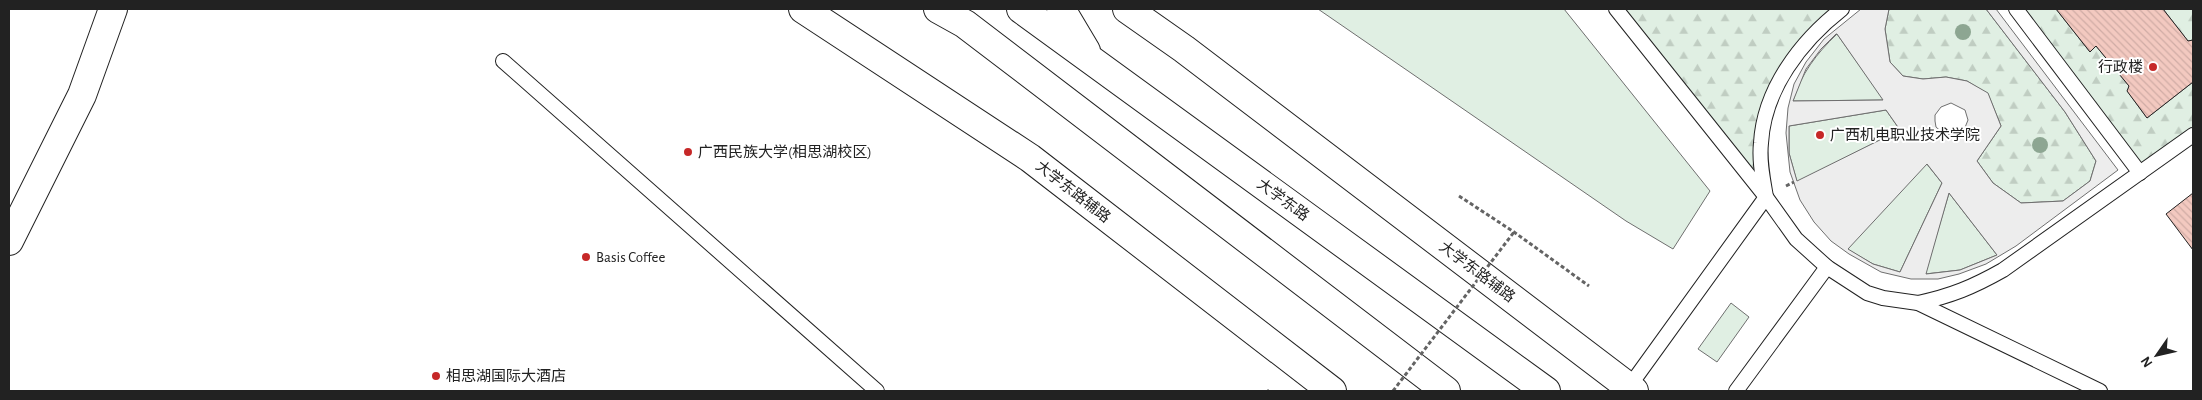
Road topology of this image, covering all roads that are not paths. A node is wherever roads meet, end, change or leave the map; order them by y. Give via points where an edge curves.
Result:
1 (113, 9) edge
2 (803, 9) edge
3 (938, 9) edge
4 (1021, 9) edge
5 (1061, 9) edge
6 (1127, 9) edge
7 (1616, 9) edge
8 (1842, 9) edge
9 (2016, 9) edge
10 (1092, 60) junction
11 (503, 61) dead end
12 (2193, 135) edge
13 (2140, 173) junction
14 (1766, 197) junction
15 (9, 241) edge
16 (1826, 267) junction
17 (1918, 303) junction
18 (1629, 390) edge
19 (877, 391) edge
20 (1332, 391) edge
21 (1446, 391) edge
22 (1546, 391) edge
23 (1736, 391) edge
24 (2100, 391) edge

1 - 15 street via 82,95
2 - 20 street, 大学东路辅路 via 1030,158
3 - 21 street via 965,24
4 - 10 street, 大学东路
5 - 10 street
6 - 18 street, 大学东路辅路 via 1184,49
7 - 14 lane
8 - 14 lane via 1824,23 1800,50 1781,78 1768,110 1760,153
9 - 13 lane
10 - 22 street, 大学东路
11 - 19 lane
12 - 13 lane
13 - 17 lane via 1976,286
14 - 16 lane via 1796,239
14 - 18 lane
16 - 17 lane via 1867,293
16 - 23 lane
17 - 24 lane

